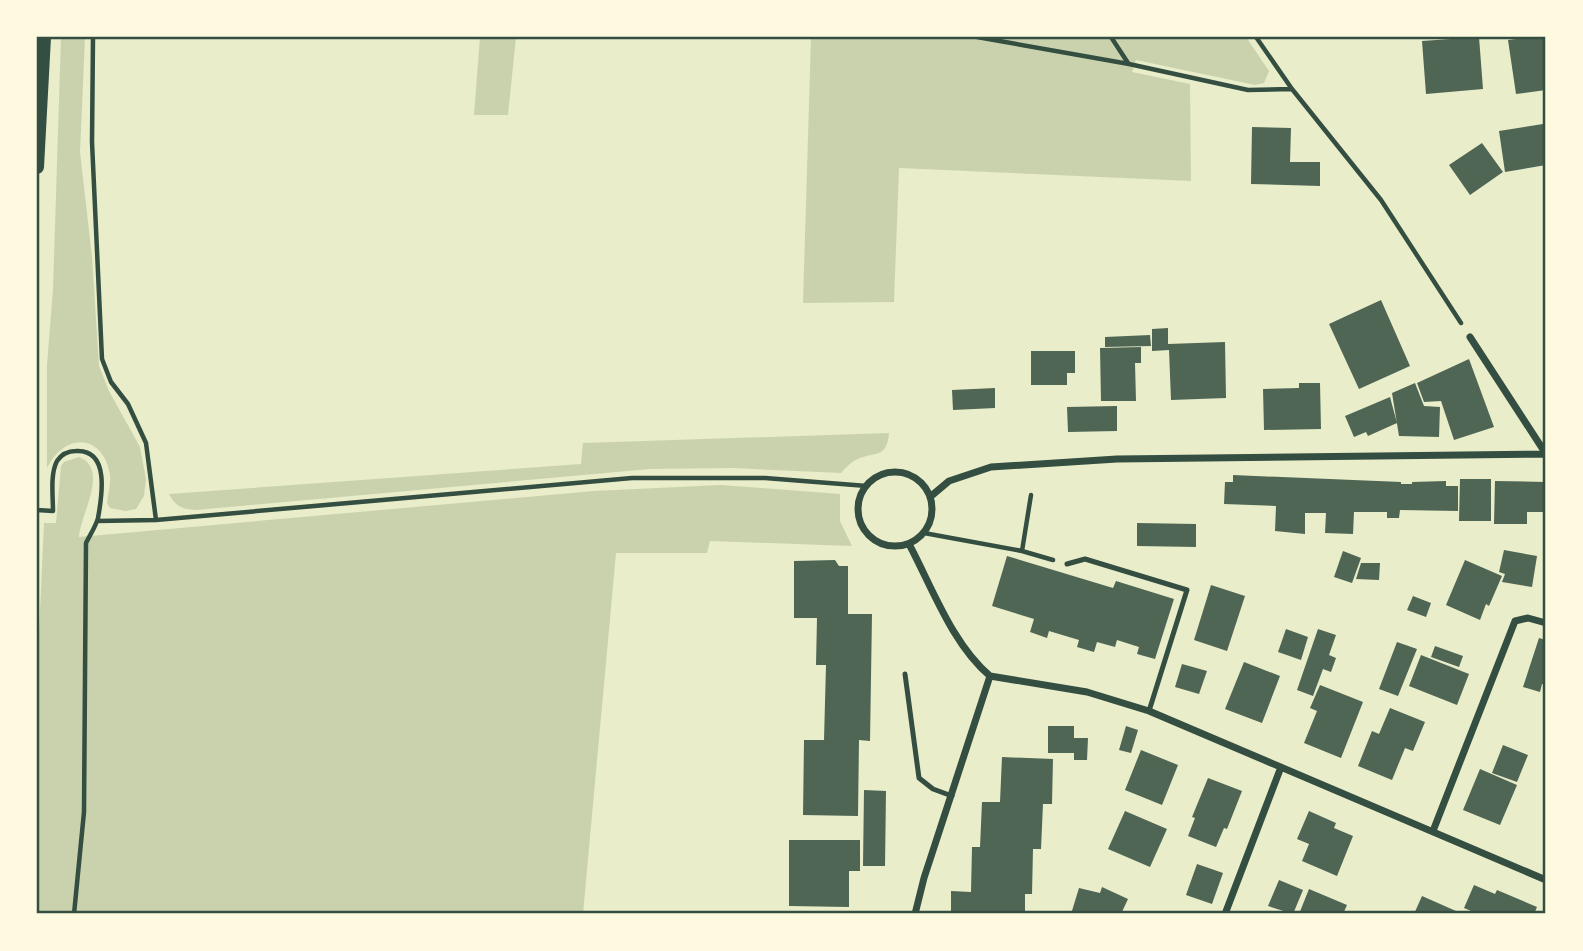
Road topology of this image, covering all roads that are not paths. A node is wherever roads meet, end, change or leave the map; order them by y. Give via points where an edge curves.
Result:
1 (44, 37) edge
2 (37, 167) edge
3 (1470, 337) road end
4 (1546, 454) edge
5 (930, 497) junction
6 (909, 544) junction
7 (1067, 564) road end
8 (1546, 623) edge
9 (905, 674) dead end
10 (989, 676) junction
11 (1149, 711) junction
12 (1280, 767) junction
13 (952, 796) junction
14 (1433, 831) junction
15 (1546, 880) edge
16 (915, 914) edge
17 (1225, 914) edge

1 - 2 main road
3 - 4 street
4 - 5 street via 1131,458 991,467 949,481
5 - 6 street via 932,516 924,533
5 - 6 street via 922,484 894,472 879,476 860,498 858,512 870,537 895,547
6 - 10 street via 963,647
7 - 11 lane via 1085,559 1187,590
8 - 14 street via 1528,618 1515,621
9 - 13 lane via 919,778
10 - 11 street via 1087,692
10 - 13 street
11 - 12 street
12 - 14 street
12 - 17 street
13 - 16 street
14 - 15 street

